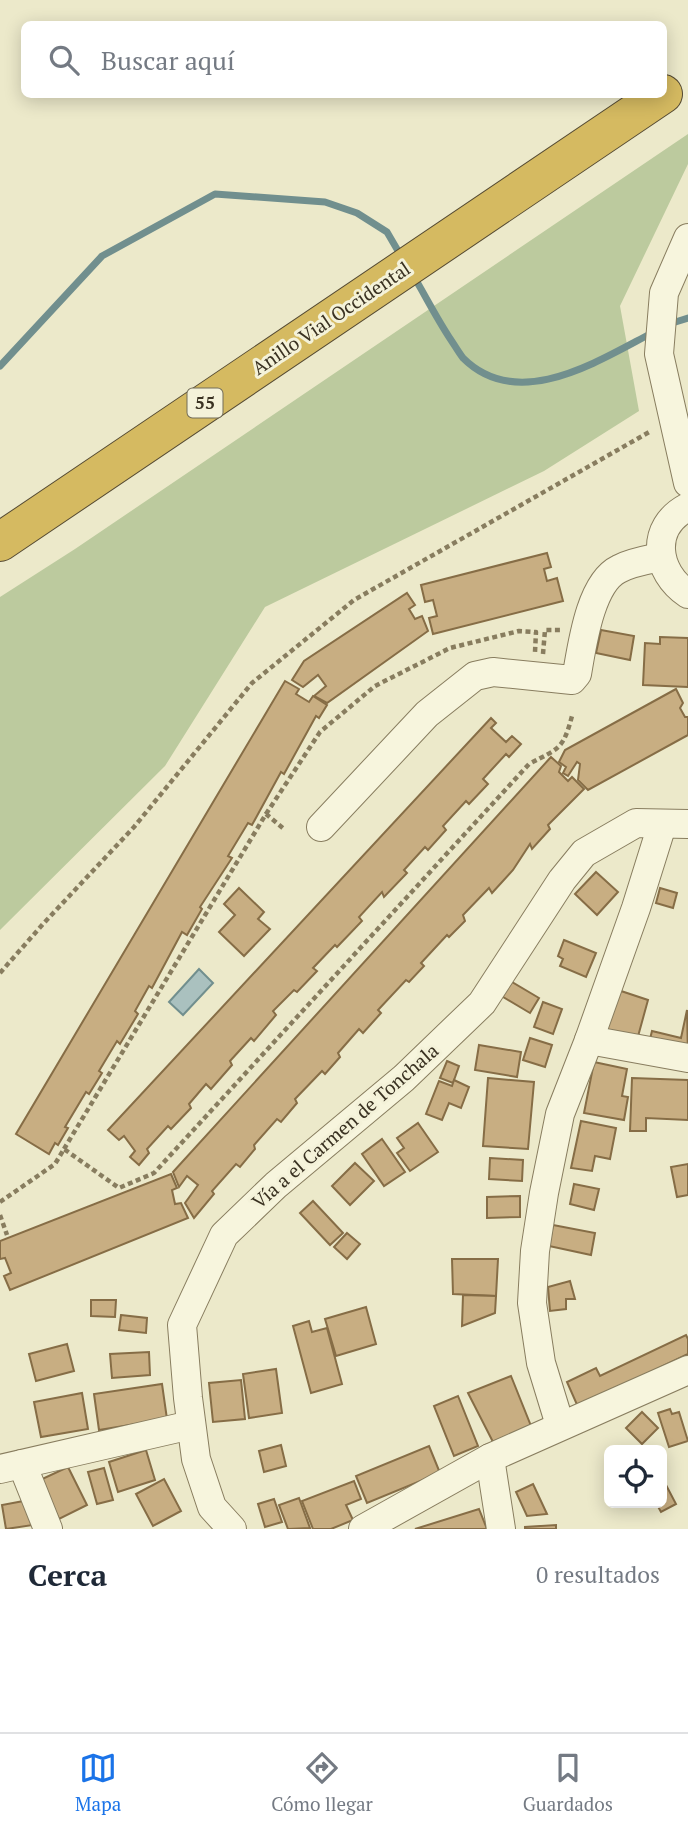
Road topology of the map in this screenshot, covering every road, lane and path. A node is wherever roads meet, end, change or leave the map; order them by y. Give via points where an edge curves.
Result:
1 (688, 77) edge
2 (667, 91) edge
3 (657, 98) edge
4 (688, 238) edge
5 (681, 414) edge
6 (688, 483) edge
7 (688, 507) edge
8 (0, 542) edge
9 (661, 557) junction
10 (688, 594) edge
11 (572, 716) dead end
12 (675, 825) edge
13 (321, 827) dead end
14 (284, 829) dead end
15 (0, 973) edge
16 (589, 1040) junction
17 (688, 1058) edge
18 (64, 1149) junction
19 (0, 1202) edge
20 (0, 1215) edge
21 (7, 1235) dead end
22 (688, 1370) edge
23 (191, 1425) junction
24 (560, 1425) junction
25 (490, 1458) junction
26 (11, 1466) edge
27 (48, 1529) edge
28 (232, 1529) edge
29 (363, 1529) edge
30 (502, 1529) edge

1 - 2 highway, Anillo Vial Occidental / 55
3 - 8 highway, Anillo Vial Occidental / 55
4 - 5 street via 664,293 659,354
5 - 6 street
5 - 15 path via 354,600 251,683 134,827
7 - 9 street via 671,519 664,531
9 - 10 street via 666,573
9 - 13 street via 615,570 601,587 572,680 493,672 475,676 427,714
11 - 18 path via 565,741 529,764 154,1173 119,1188
12 - 16 street via 636,908
12 - 23 street, Vía a el Carmen de Tonchala via 636,823 584,853 482,1003 404,1078 276,1185 224,1235 182,1325
14 - 18 path via 265,814
16 - 17 street
16 - 24 street via 560,1114 534,1251 532,1303 541,1363
18 - 19 path via 55,1164
20 - 21 path
22 - 24 street
23 - 26 street
23 - 28 street, Vía a el Carmen de Tonchala via 196,1459 212,1507
24 - 25 street
25 - 29 street
25 - 30 street
26 - 27 street

